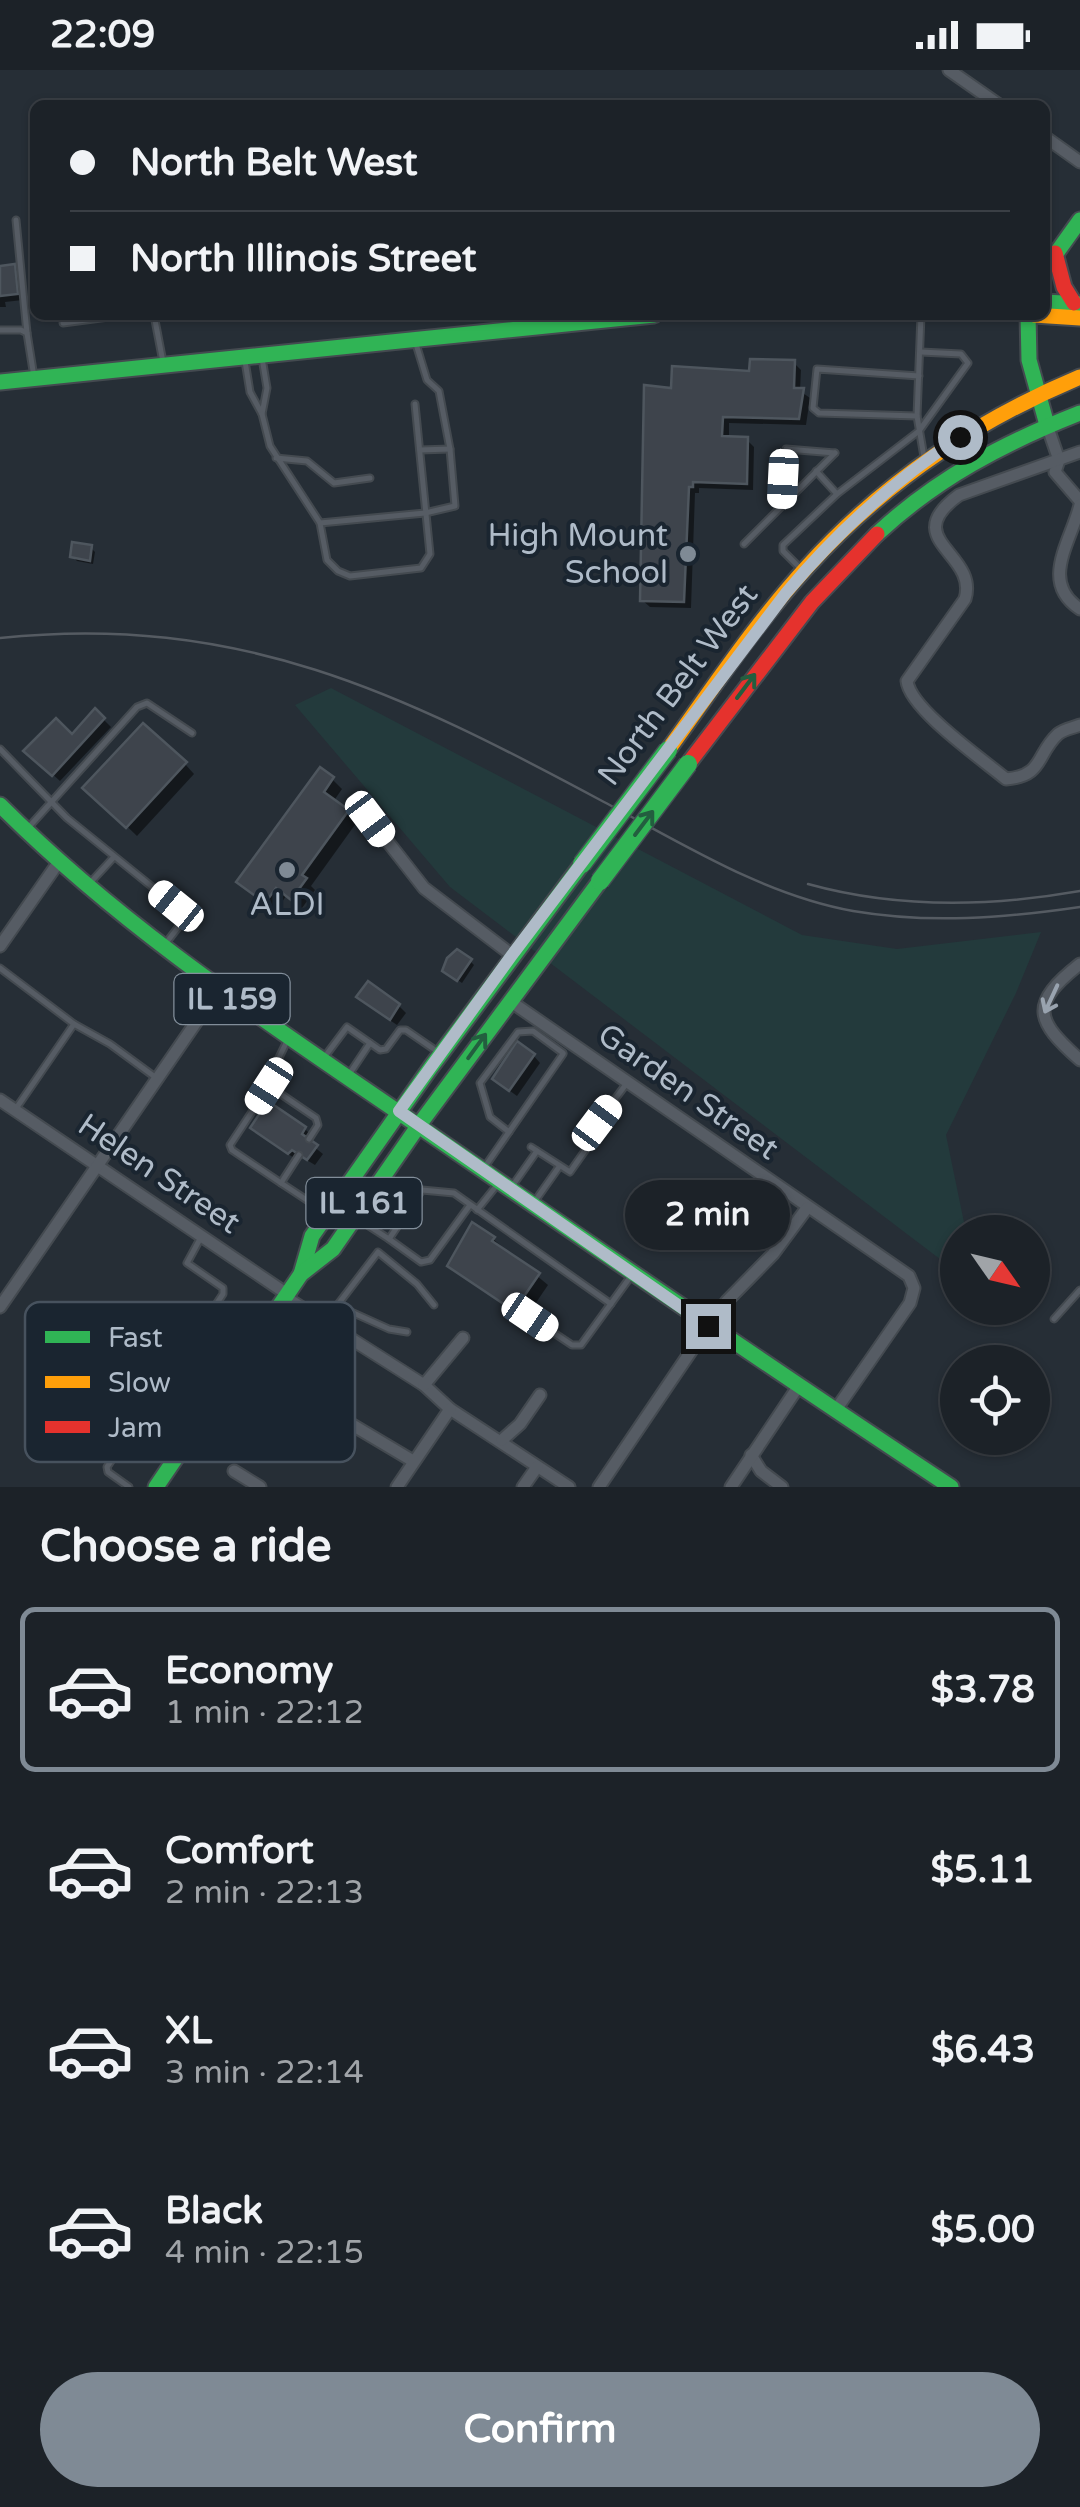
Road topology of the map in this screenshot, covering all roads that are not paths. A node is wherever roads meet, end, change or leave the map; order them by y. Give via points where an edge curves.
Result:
1 (949, 70) edge
2 (992, 100) edge
3 (1050, 141) edge
4 (1080, 162) edge
5 (16, 220) dead end
6 (1080, 220) edge
7 (1050, 255) edge
8 (1050, 258) edge
9 (1050, 303) edge
10 (1078, 308) edge
11 (1050, 312) edge
12 (86, 320) edge
13 (155, 320) edge
14 (600, 320) edge
15 (921, 320) edge
16 (1031, 320) edge
17 (63, 323) dead end
18 (0, 330) edge
19 (27, 333) junction
20 (414, 339) junction
21 (921, 352) junction
22 (253, 356) junction
23 (163, 365) junction
24 (919, 376) junction
25 (1080, 377) edge
26 (34, 378) junction
27 (0, 382) edge
28 (1037, 396) junction
29 (415, 404) dead end
30 (262, 414) junction
31 (1080, 414) edge
32 (918, 416) junction
33 (1047, 425) junction
34 (919, 431) junction
35 (450, 448) junction
36 (420, 450) junction
37 (1080, 452) edge
38 (276, 458) junction
39 (924, 460) junction
40 (1059, 460) junction
41 (816, 471) junction
42 (370, 478) dead end
43 (838, 494) junction
44 (1080, 503) edge
45 (782, 505) junction
46 (425, 513) junction
47 (320, 523) junction
48 (744, 544) dead end
49 (804, 571) junction
50 (1080, 609) edge
51 (1080, 725) edge
52 (192, 733) dead end
53 (0, 749) edge
54 (53, 804) junction
55 (0, 805) edge
56 (370, 819) dead end
57 (26, 830) junction
58 (114, 857) junction
59 (58, 863) junction
60 (86, 887) junction
61 (0, 946) edge
62 (162, 949) junction
63 (512, 955) junction
64 (1080, 964) edge
65 (0, 968) edge
66 (219, 989) junction
67 (510, 1001) junction
68 (74, 1024) junction
69 (289, 1037) junction
70 (370, 1043) junction
71 (567, 1048) junction
72 (440, 1054) junction
73 (323, 1060) junction
74 (1080, 1060) edge
75 (348, 1076) junction
76 (157, 1078) junction
77 (627, 1083) junction
78 (269, 1086) junction
79 (0, 1100) edge
80 (15, 1110) junction
81 (399, 1111) junction
82 (419, 1124) junction
83 (509, 1132) junction
84 (309, 1139) dead end
85 (299, 1155) dead end
86 (97, 1165) junction
87 (559, 1167) junction
88 (483, 1169) junction
89 (281, 1184) junction
90 (505, 1185) junction
91 (470, 1204) junction
92 (532, 1204) junction
93 (807, 1208) junction
94 (477, 1210) junction
95 (328, 1214) junction
96 (355, 1217) junction
97 (202, 1236) junction
98 (389, 1239) junction
99 (301, 1274) junction
100 (632, 1274) junction
101 (1080, 1290) edge
102 (286, 1296) junction
103 (219, 1302) edge
104 (282, 1302) edge
105 (295, 1302) edge
106 (341, 1302) edge
107 (611, 1304) junction
108 (434, 1305) dead end
109 (0, 1307) edge
110 (355, 1314) edge
111 (530, 1317) dead end
112 (1054, 1318) dead end
113 (708, 1326) junction
114 (407, 1332) dead end
115 (462, 1338) dead end
116 (355, 1342) edge
117 (424, 1385) junction
118 (798, 1386) junction
119 (540, 1395) dead end
120 (450, 1408) junction
121 (834, 1410) junction
122 (355, 1427) edge
123 (502, 1440) junction
124 (751, 1455) junction
125 (110, 1462) edge
126 (173, 1462) edge
127 (413, 1462) junction
128 (537, 1466) junction
129 (234, 1471) dead end
130 (129, 1487) edge
131 (156, 1487) edge
132 (260, 1487) edge
133 (397, 1487) edge
134 (523, 1487) edge
135 (569, 1487) edge
136 (599, 1487) edge
137 (730, 1487) edge
138 (782, 1487) edge
139 (951, 1487) edge

1 - 2 street
3 - 4 street
5 - 19 lane
6 - 7 main road
8 - 10 main road
9 - 10 main road
10 - 11 main road
12 - 17 lane
13 - 23 lane
14 - 20 main road
15 - 21 lane
16 - 28 main road
18 - 19 lane
19 - 26 lane
20 - 22 main road
20 - 35 lane via 424,372 439,391
21 - 24 lane
21 - 34 lane via 961,354 968,363
22 - 23 main road
22 - 30 lane via 250,392
22 - 30 lane via 267,388
23 - 26 main road
24 - 32 lane
24 - 32 lane via 818,370 814,408
25 - 28 main road, North Belt West / IL 161
26 - 27 main road
28 - 33 main road
28 - 39 main road, North Belt West / IL 161
29 - 36 lane
30 - 38 lane
31 - 33 main road, North Belt West / IL 161
32 - 34 lane
33 - 40 street
67 -> 33 main road, North Belt West / IL 161, bridge via 799,616 863,544 944,477
34 - 39 lane
34 - 43 lane
35 - 36 lane
35 - 46 lane via 455,506
36 - 46 lane
37 - 40 street
38 - 42 lane via 306,461 334,483
38 - 47 lane
39 - 49 main road, North Belt West / IL 161
40 - 44 street via 1055,472
40 - 51 street via 944,506 936,535 962,568 968,588 907,681 924,709 1006,779 1030,773 1062,731
41 - 43 lane
41 - 45 lane
41 - 45 lane via 835,452 786,449
43 - 49 lane via 781,548
44 - 50 street via 1058,581 1066,600
45 - 48 lane
46 - 47 lane
46 - 47 lane via 430,554 420,568 350,576 327,560
49 - 63 main road, North Belt West / IL 161, bridge
52 - 54 lane via 147,702
53 - 54 lane
54 - 57 lane
54 - 58 lane
55 - 57 main road, IL 159
56 - 63 street via 424,888
57 - 59 main road, IL 159
58 - 60 lane
58 - 62 lane via 182,911 183,921
59 - 60 main road, IL 159
59 - 61 street
60 - 62 main road, IL 159
62 - 66 main road, IL 159
63 - 72 main road, North Belt West / IL 161
64 -> 74 street via 1044,1006 1046,1027
65 - 68 lane
66 - 69 main road, IL 159
66 - 76 street
67 - 71 street, Garden Street
82 -> 67 main road, North Belt West / IL 161
68 - 76 lane
68 - 80 lane
69 - 73 main road, IL 159
69 - 78 lane
70 - 72 lane via 386,1049 406,1030
70 - 73 lane via 347,1027
70 - 75 lane
71 - 77 street, Garden Street
71 - 83 lane
71 - 83 lane via 533,1031 518,1032 480,1083 490,1117
72 - 81 main road, North Belt West / IL 161
73 - 75 main road, IL 159
75 - 81 main road, IL 159
76 - 86 street
77 - 87 lane via 570,1172
77 - 93 street, Garden Street
78 - 84 lane via 316,1118
78 - 89 lane via 230,1145
79 - 80 street, Helen Street
80 - 86 street, Helen Street
81 - 82 main road, IL 159
81 - 95 main road, IL 161
82 - 88 main road, IL 159
82 - 96 main road, IL 161
83 - 88 lane
85 - 89 lane
86 - 97 street, Helen Street
86 - 109 street
87 - 90 lane via 534,1149
87 - 92 lane
88 - 90 main road, IL 159
89 - 95 lane
90 - 92 main road, IL 159
90 - 94 lane
91 - 94 lane
91 - 98 lane via 454,1192 422,1190
91 - 98 lane via 430,1260 421,1262
92 - 100 main road, IL 159
93 - 113 street
93 - 121 street, Garden Street via 909,1276 914,1288
94 - 107 lane
95 - 99 main road, IL 161 via 312,1236
96 - 98 lane
96 - 99 main road, IL 161 via 332,1249
97 - 102 street, Helen Street
97 - 103 lane via 187,1263 223,1288
99 - 102 main road, IL 161
100 - 107 lane
100 - 113 main road, IL 159
101 - 112 lane
102 - 104 main road, IL 161
102 - 105 street, Helen Street
106 - 108 lane via 378,1252
107 - 111 lane via 581,1345
110 - 114 lane
113 - 118 main road, IL 159
113 - 136 street
115 - 117 street
116 - 117 street, Helen Street
117 - 120 street, Helen Street
118 - 121 main road, IL 159
118 - 124 street
119 - 123 street
120 - 123 street, Helen Street
120 - 127 street
121 - 139 main road, IL 159
122 - 127 street
123 - 128 street, Helen Street
124 - 137 street
124 - 138 street
125 - 130 lane via 108,1472
126 - 131 main road, IL 161
127 - 133 street
128 - 134 street
128 - 135 street, Helen Street
129 - 132 street

